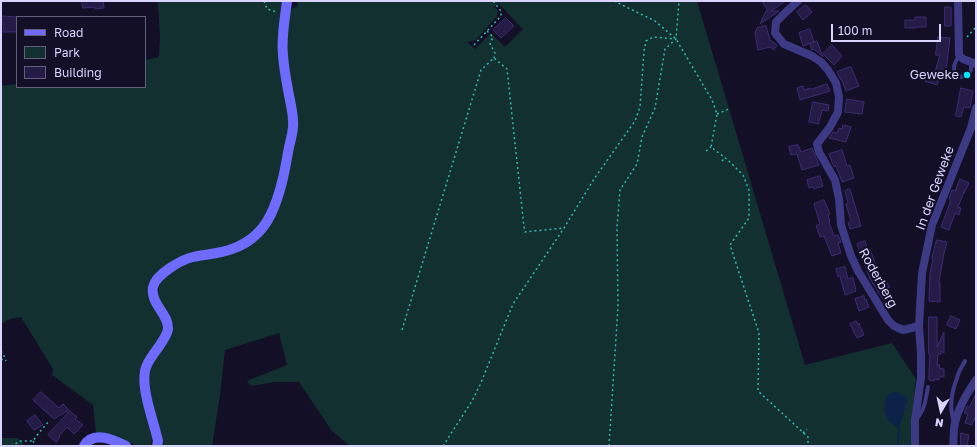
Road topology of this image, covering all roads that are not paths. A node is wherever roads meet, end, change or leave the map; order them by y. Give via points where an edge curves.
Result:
1 (798, 1) edge
2 (958, 1) edge
3 (287, 5) edge
4 (959, 55) junction
5 (973, 63) edge
6 (976, 108) edge
7 (919, 326) junction
8 (965, 361) dead end
9 (976, 380) edge
10 (928, 387) dead end
11 (915, 420) junction
12 (954, 424) junction
13 (84, 446) edge
14 (126, 446) edge
15 (157, 446) edge
16 (915, 446) edge
17 (953, 446) edge

1 - 7 street, Roderberg via 776,22 775,33 784,44 821,62 836,83 839,97 838,112 817,144 818,152 835,180 840,198 841,225 851,256 888,320 903,330
2 - 4 street
3 - 15 street via 282,41 293,121 282,184 271,215 250,240 231,250 191,258 165,271 154,286 154,300 166,320 168,329 147,364 143,378
4 - 5 street
4 - 5 lane via 954,68 957,75 968,75
6 - 7 street, In der Geweke via 971,128 932,225 922,273
7 - 11 street, In der Geweke via 921,378
8 - 12 lane via 957,377 953,394 951,414
9 - 12 street via 964,399
10 - 11 lane via 925,402
11 - 16 street, In der Geweke
12 - 17 street
13 - 14 street via 87,441 96,437

